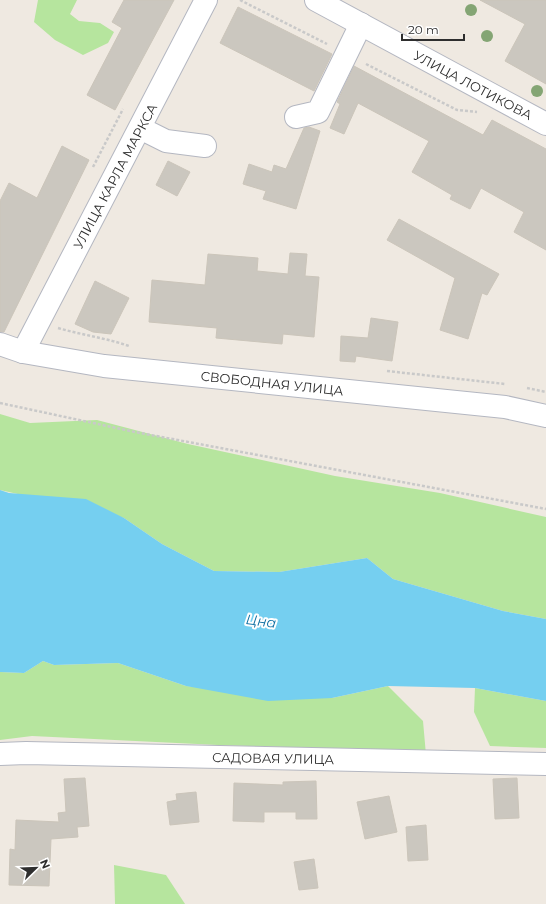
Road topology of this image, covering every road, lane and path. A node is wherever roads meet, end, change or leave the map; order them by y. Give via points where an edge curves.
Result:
1 (206, 0) edge
2 (240, 0) edge
3 (329, 3) edge
4 (361, 24) junction
5 (347, 54) junction
6 (479, 112) dead end
7 (296, 117) dead end
8 (546, 124) edge
9 (140, 128) junction
10 (205, 146) dead end
11 (38, 323) junction
12 (0, 344) edge
13 (136, 348) dead end
14 (23, 352) junction
15 (386, 371) dead end
16 (508, 384) dead end
17 (522, 387) dead end
18 (546, 392) edge
19 (0, 403) edge
20 (546, 416) edge
21 (546, 509) edge
22 (0, 754) edge
23 (546, 764) edge

1 - 9 street, УЛИЦА КАРЛА МАРКСА
2 - 5 path
3 - 4 street, УЛИЦА ЛОТИКОВА
4 - 5 street
4 - 8 street, УЛИЦА ЛОТИКОВА
5 - 6 path via 457,110
5 - 7 street via 318,112
9 - 10 street via 166,142
9 - 11 street, УЛИЦА КАРЛА МАРКСА
11 - 13 path via 91,337 107,338
11 - 14 street, УЛИЦА КАРЛА МАРКСА
12 - 14 street, СВОБОДНАЯ УЛИЦА
14 - 20 street, СВОБОДНАЯ УЛИЦА via 104,366 506,407
15 - 16 path
17 - 18 path
19 - 21 path
22 - 23 street, САДОВАЯ УЛИЦА

